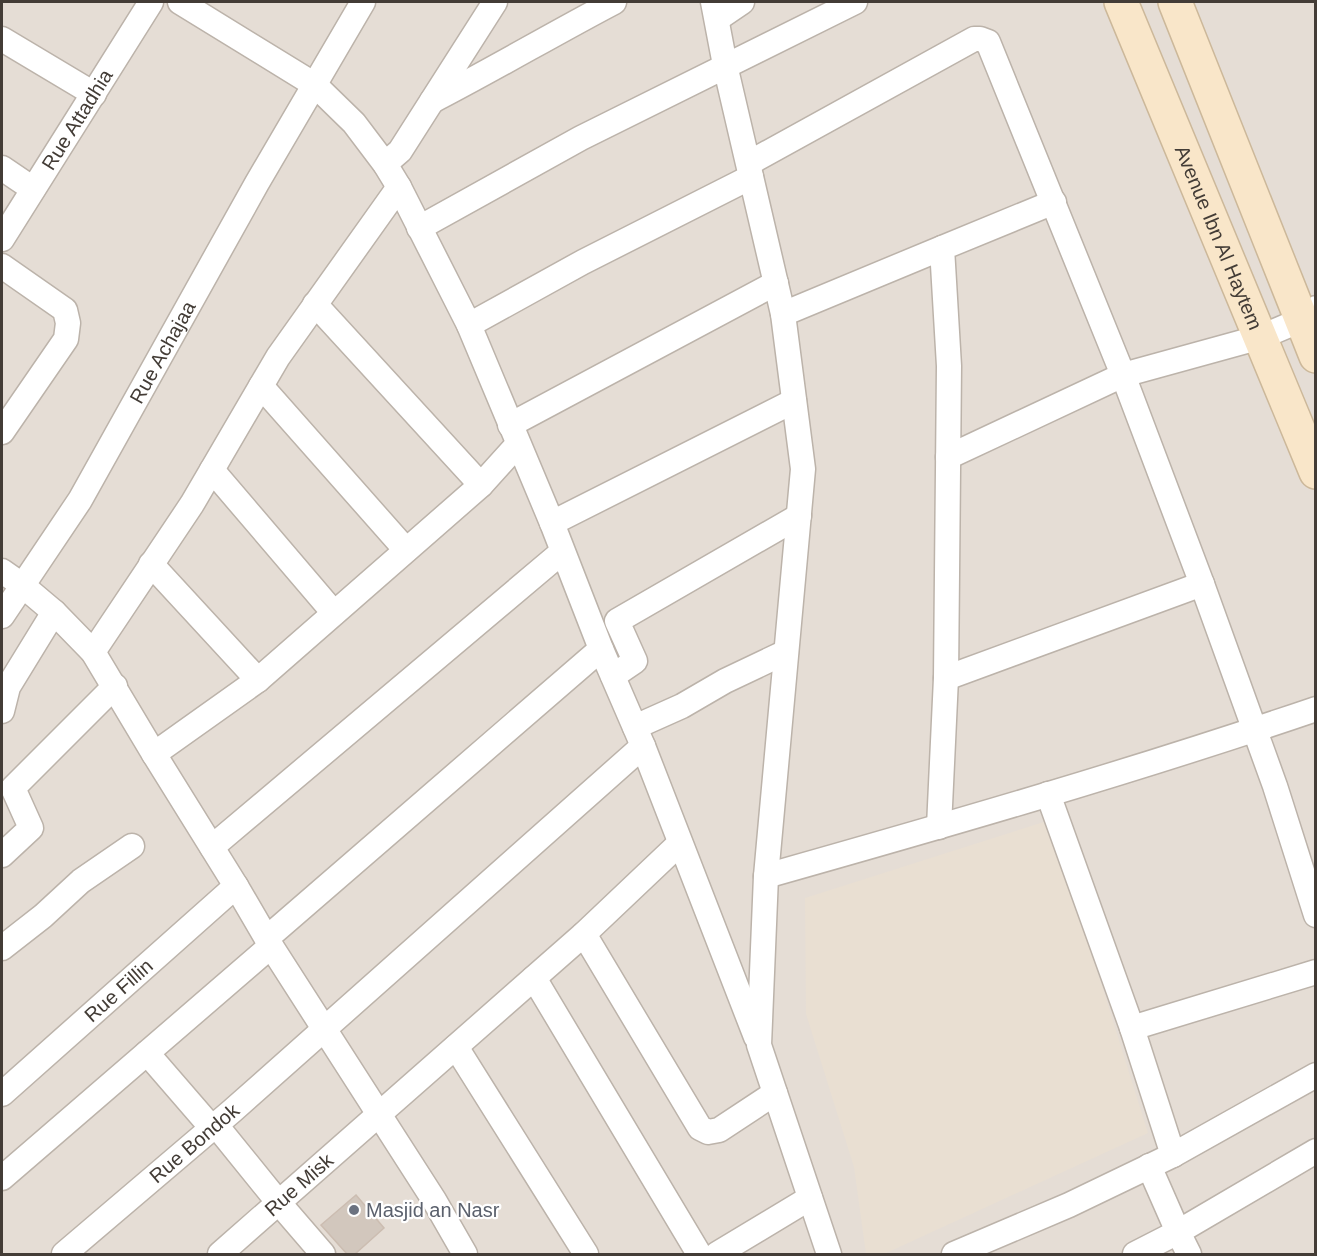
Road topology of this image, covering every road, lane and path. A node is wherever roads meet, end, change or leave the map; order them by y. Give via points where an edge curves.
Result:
1 (151, 2) edge
2 (180, 2) edge
3 (363, 2) edge
4 (495, 2) edge
5 (614, 2) edge
6 (742, 2) edge
7 (855, 2) edge
8 (1121, 2) edge
9 (1175, 2) edge
10 (715, 10) edge
11 (2, 39) edge
12 (725, 65) junction
13 (315, 84) junction
14 (94, 94) junction
15 (432, 101) junction
16 (385, 164) junction
17 (2, 168) edge
18 (750, 170) junction
19 (399, 187) junction
20 (33, 189) junction
21 (1054, 202) junction
22 (419, 228) junction
23 (2, 239) edge
24 (942, 248) junction
25 (2, 266) edge
26 (776, 283) junction
27 (315, 304) junction
28 (783, 314) junction
29 (1308, 314) edge
30 (469, 325) junction
31 (1261, 337) junction
32 (1316, 356) edge
33 (1123, 375) junction
34 (261, 386) junction
35 (794, 401) junction
36 (2, 432) edge
37 (514, 434) junction
38 (948, 457) junction
39 (212, 470) junction
40 (1316, 472) edge
41 (481, 485) junction
42 (799, 516) junction
43 (552, 523) junction
44 (406, 550) junction
45 (562, 552) junction
46 (151, 564) junction
47 (2, 571) edge
48 (1202, 584) junction
49 (22, 585) junction
50 (54, 612) junction
51 (334, 613) junction
52 (2, 616) edge
53 (601, 649) junction
54 (93, 652) junction
55 (786, 652) junction
56 (613, 676) junction
57 (946, 678) junction
58 (258, 680) junction
59 (115, 686) junction
60 (1316, 709) edge
61 (2, 711) edge
62 (1254, 730) junction
63 (639, 736) junction
64 (154, 754) junction
65 (1048, 794) junction
66 (939, 827) junction
67 (680, 843) junction
68 (132, 846) dead end
69 (212, 847) junction
70 (2, 855) edge
71 (766, 876) junction
72 (236, 886) junction
73 (1316, 915) edge
74 (584, 934) junction
75 (269, 942) junction
76 (2, 948) edge
77 (1316, 972) edge
78 (534, 978) junction
79 (1132, 1028) junction
80 (323, 1029) junction
81 (759, 1045) junction
82 (456, 1047) junction
83 (147, 1053) junction
84 (1316, 1075) edge
85 (775, 1093) junction
86 (2, 1094) edge
87 (378, 1114) junction
88 (213, 1126) junction
89 (1316, 1150) edge
90 (1173, 1155) junction
91 (1149, 1166) junction
92 (2, 1179) edge
93 (810, 1198) junction
94 (279, 1203) junction
95 (1178, 1232) junction
96 (64, 1254) edge
97 (220, 1254) edge
98 (323, 1254) edge
99 (465, 1254) edge
100 (586, 1254) edge
101 (699, 1254) edge
102 (717, 1254) edge
103 (829, 1254) edge
104 (954, 1254) edge
105 (1135, 1254) edge
106 (1189, 1254) edge

1 - 14 street, Rue Attadhia
2 - 13 street
3 - 13 street, Rue Achajaa
4 - 15 street
5 - 15 street
6 - 10 street
7 - 12 street
8 - 31 street, Avenue Ibn Al Haytem
9 - 29 street
10 - 12 street
11 - 14 street
12 - 18 street
12 - 22 street via 581,138
13 - 16 street via 354,123
13 - 49 street, Rue Achajaa via 80,500
14 - 20 street, Rue Attadhia
15 - 16 street via 400,151
16 - 19 street
17 - 20 street
18 - 21 street via 956,49 980,39 990,45
18 - 26 street
18 - 30 street
19 - 22 street
19 - 27 street
20 - 23 street, Rue Attadhia
21 - 24 street
21 - 33 street
22 - 30 street
24 - 28 street
24 - 38 street via 949,366
25 - 36 street via 64,310 68,323 66,339
26 - 28 street
26 - 37 street
27 - 34 street
27 - 41 street
28 - 35 street
29 - 31 street
29 - 32 street
30 - 37 street
31 - 33 street
31 - 40 street, Avenue Ibn Al Haytem
33 - 38 street
33 - 48 street
34 - 39 street
34 - 44 street
35 - 42 street via 803,469
35 - 43 street
37 - 41 street
37 - 43 street
38 - 57 street
39 - 46 street
39 - 51 street
41 - 44 street
42 - 55 street
42 - 56 street via 617,621 635,661
43 - 45 street
44 - 51 street
45 - 53 street
45 - 69 street
46 - 54 street
46 - 58 street
47 - 49 street
48 - 57 street
48 - 62 street
49 - 50 street
49 - 52 street, Rue Achajaa
50 - 54 street
50 - 61 street via 8,687
51 - 58 street
53 - 56 street
53 - 75 street
54 - 59 street
55 - 63 street, Rue Bondok via 725,681
55 - 71 street
56 - 63 street
57 - 66 street
58 - 64 street
59 - 64 street
59 - 70 street via 13,788 31,828
60 - 62 street
62 - 65 street
62 - 73 street
63 - 67 street
63 - 80 street, Rue Bondok
64 - 69 street
65 - 66 street
65 - 79 street
66 - 71 street
67 - 74 street, Rue Misk
67 - 81 street
68 - 76 street via 81,881
69 - 72 street
71 - 81 street
72 - 75 street
72 - 86 street, Rue Fillin
74 - 78 street, Rue Misk
74 - 85 street via 700,1128 708,1132 719,1130
75 - 80 street
75 - 83 street
77 - 79 street
78 - 82 street, Rue Misk
78 - 101 street
79 - 90 street
80 - 87 street
80 - 88 street, Rue Bondok
81 - 85 street
82 - 87 street, Rue Misk
82 - 100 street
83 - 88 street
83 - 92 street
84 - 90 street
85 - 93 street
87 - 94 street, Rue Misk
87 - 99 street
88 - 94 street
88 - 96 street, Rue Bondok
89 - 95 street
90 - 91 street
91 - 95 street
91 - 104 street
93 - 102 street
93 - 103 street
94 - 97 street, Rue Misk
94 - 98 street
95 - 105 street
95 - 106 street

